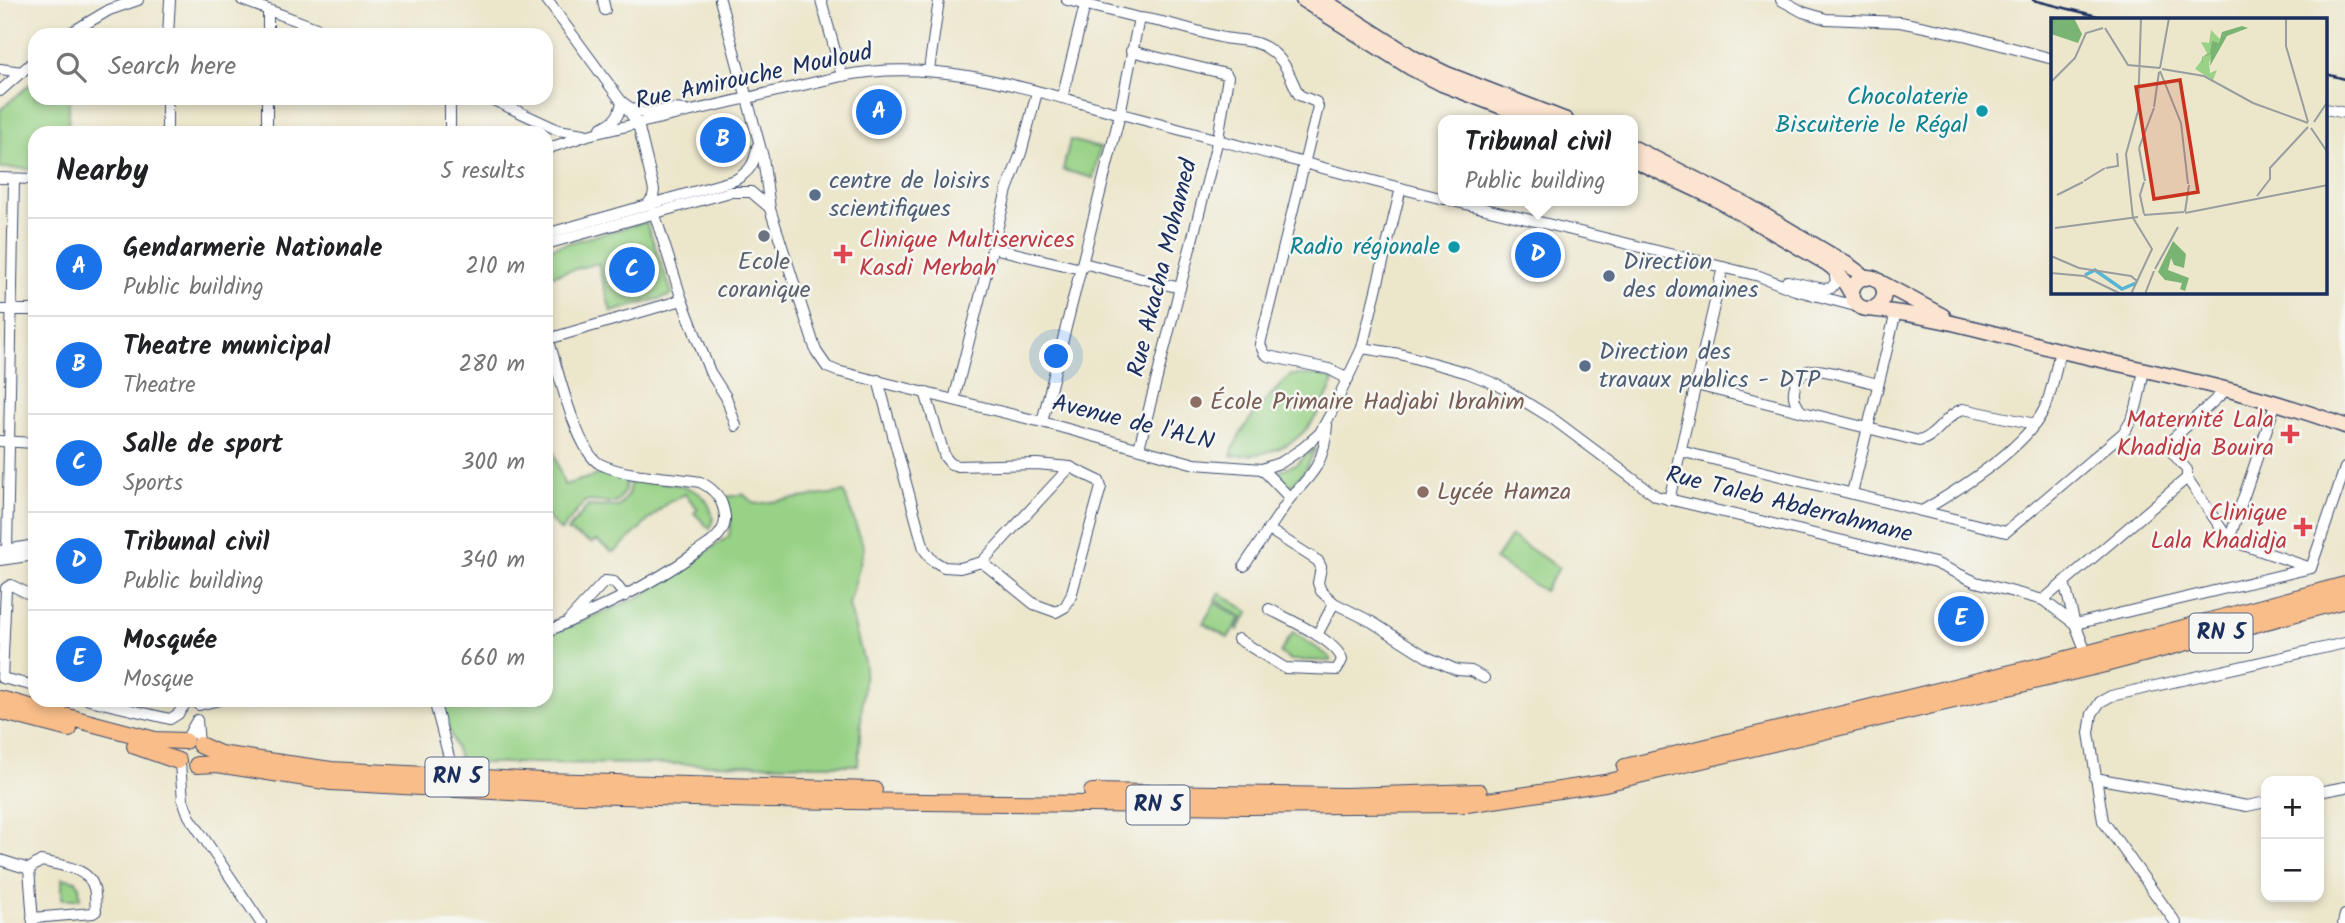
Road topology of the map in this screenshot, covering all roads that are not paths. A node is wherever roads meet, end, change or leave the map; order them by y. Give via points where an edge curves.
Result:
1 (138, 0) edge
2 (170, 0) edge
3 (242, 0) edge
4 (547, 0) edge
5 (720, 0) edge
6 (821, 0) edge
7 (939, 0) edge
8 (1067, 0) edge
9 (1303, 0) edge
10 (1323, 0) edge
11 (1781, 0) edge
12 (1084, 5) junction
13 (268, 10) junction
14 (1139, 18) junction
15 (78, 28) edge
16 (168, 28) edge
17 (268, 28) edge
18 (316, 28) edge
19 (1132, 51) junction
20 (2051, 58) edge
21 (28, 66) edge
22 (0, 69) edge
23 (929, 70) junction
24 (22, 72) junction
25 (842, 76) junction
26 (0, 91) edge
27 (1037, 92) junction
28 (1062, 98) junction
29 (747, 99) junction
30 (622, 102) junction
31 (167, 105) edge
32 (267, 105) edge
33 (450, 105) edge
34 (504, 105) edge
35 (692, 111) junction
36 (1120, 114) junction
37 (1523, 115) edge
38 (1553, 115) edge
39 (638, 118) junction
40 (664, 118) junction
41 (616, 121) junction
42 (167, 126) edge
43 (267, 126) edge
44 (450, 126) edge
45 (549, 126) edge
46 (553, 128) edge
47 (588, 135) junction
48 (641, 138) junction
49 (758, 139) junction
50 (1218, 139) junction
51 (553, 147) edge
52 (1638, 150) edge
53 (1638, 161) edge
54 (1304, 163) junction
55 (748, 173) junction
56 (0, 178) edge
57 (14, 179) junction
58 (28, 179) edge
59 (765, 180) junction
60 (1401, 188) junction
61 (751, 192) junction
62 (1438, 197) edge
63 (1473, 206) edge
64 (651, 208) junction
65 (770, 209) junction
66 (553, 232) edge
67 (553, 242) edge
68 (993, 248) junction
69 (1082, 266) junction
70 (1723, 267) junction
71 (1833, 267) junction
72 (1759, 276) junction
73 (1868, 279) junction
74 (1180, 288) junction
75 (1831, 288) junction
76 (1850, 291) junction
77 (682, 300) junction
78 (1866, 309) junction
79 (0, 310) edge
80 (12, 310) junction
81 (28, 310) edge
82 (1896, 312) junction
83 (1956, 323) junction
84 (553, 333) edge
85 (1362, 348) junction
86 (2060, 351) junction
87 (553, 354) edge
88 (2144, 370) junction
89 (1348, 379) junction
90 (878, 380) junction
91 (1878, 384) junction
92 (1696, 385) junction
93 (2227, 389) junction
94 (925, 392) junction
95 (954, 400) junction
96 (2276, 402) junction
97 (1802, 412) junction
98 (1327, 421) junction
99 (1042, 422) junction
100 (2035, 424) junction
101 (736, 426) dead end
102 (2345, 426) edge
103 (1868, 428) junction
104 (5, 441) edge
105 (28, 443) edge
106 (1139, 448) junction
107 (1680, 451) junction
108 (1070, 467) junction
109 (2345, 468) edge
110 (1262, 469) junction
111 (2188, 478) junction
112 (1852, 494) junction
113 (1290, 498) junction
114 (1669, 500) junction
115 (1922, 511) junction
116 (1268, 529) junction
117 (2230, 540) junction
118 (28, 547) edge
119 (4, 555) edge
120 (28, 555) edge
121 (982, 562) junction
122 (1244, 566) dead end
123 (2311, 568) junction
124 (2064, 582) junction
125 (2345, 585) edge
126 (28, 593) edge
127 (625, 596) junction
128 (2043, 600) junction
129 (2345, 600) edge
130 (1334, 603) junction
131 (1269, 609) dead end
132 (567, 622) junction
133 (2075, 624) junction
134 (553, 629) edge
135 (1317, 635) junction
136 (1238, 639) dead end
137 (2345, 643) edge
138 (2087, 655) junction
139 (1, 678) edge
140 (1484, 678) dead end
141 (28, 684) edge
142 (1, 703) edge
143 (116, 707) edge
144 (187, 707) edge
145 (194, 707) edge
146 (437, 707) edge
147 (193, 743) junction
148 (187, 764) junction
149 (452, 773) junction
150 (2095, 778) junction
151 (2345, 787) edge
152 (2324, 791) edge
153 (2261, 803) edge
154 (0, 860) edge
155 (29, 869) junction
156 (2345, 915) edge
157 (32, 921) edge
158 (261, 923) edge
159 (2176, 923) edge
160 (2343, 923) edge

1 - 15 street
2 - 16 street
3 - 13 street
4 - 30 street
5 - 29 street
6 - 25 street
7 - 23 street
8 - 12 street
9 - 37 main road via 1411,68
10 - 38 main road via 1447,74
11 - 20 street via 1826,19 1913,24
12 - 14 street
12 - 28 street
13 - 17 street
13 - 18 street
14 - 19 street
14 - 54 street via 1250,40 1272,51 1291,73 1299,95 1318,107
19 - 36 street
19 - 50 street, Rue Akacha Mohamed via 1226,74
21 - 24 street
22 - 24 street
23 - 25 street, Rue Amirouche Mouloud
23 - 27 street, Rue Amirouche Mouloud
24 - 26 street
25 - 29 street, Rue Amirouche Mouloud
27 - 28 street, Rue Amirouche Mouloud
27 - 68 street
28 - 36 street, Rue Amirouche Mouloud
29 - 35 street, Rue Amirouche Mouloud
29 - 49 street
30 - 39 street
30 - 41 street
31 - 42 street
32 - 43 street
33 - 44 street
34 - 45 street
35 - 39 street via 669,108
35 - 40 street, Rue Amirouche Mouloud
36 - 50 street, Rue Amirouche Mouloud
36 - 69 street
39 - 40 street, Rue Amirouche Mouloud
39 - 41 street
39 - 47 street, Rue Amirouche Mouloud
39 - 48 street
40 - 48 street
41 - 47 street
46 - 47 street
47 - 51 street
48 - 64 street via 654,190
49 - 55 street
49 - 59 street
50 - 54 street, Rue Amirouche Mouloud
50 - 74 street, Rue Akacha Mohamed
52 - 73 main road via 1747,205
53 - 71 main road via 1714,198
54 - 60 street, Rue Amirouche Mouloud
54 - 89 street via 1260,344 1268,356 1329,369
55 - 59 street via 757,171
55 - 61 street via 744,185
55 - 64 street
56 - 57 street
57 - 58 street
57 - 80 street
59 - 61 street via 761,190
59 - 65 street
60 - 62 street, Rue Amirouche Mouloud
60 - 85 street, Avenue de l'ALN
61 - 64 street via 730,191
61 - 65 street
63 - 70 street
64 - 66 street
64 - 67 street
64 - 77 street
65 - 90 street, Avenue de l'ALN via 816,351 827,367
68 - 69 street
68 - 95 street
69 - 74 street
69 - 99 street
70 - 72 street
70 - 92 street
71 - 75 street via 1836,282
71 - 76 main road
72 - 75 street
72 - 78 street
73 - 76 main road
73 - 78 main road via 1883,288 1883,298 1878,306
73 - 83 main road
74 - 106 street, Rue Akacha Mohamed
75 - 76 street
76 - 78 main road via 1855,302
77 - 84 street
77 - 101 street
78 - 82 main road
79 - 80 street
80 - 81 street
80 - 104 street
82 - 83 main road
82 - 91 street
83 - 86 main road
85 - 89 street, Avenue de l'ALN
85 - 114 street, Rue Taleb Abderrahmane via 1400,354 1498,385 1553,419 1647,491
86 - 88 main road
86 - 100 street via 2047,403
87 - 127 street via 579,438 596,462 700,482 714,491 724,510 725,524 716,539
88 - 93 main road
88 - 115 street via 2136,408 2123,432 2006,532
89 - 98 street, Avenue de l'ALN
90 - 94 street, Avenue de l'ALN
90 - 121 street via 924,549 944,567
91 - 97 street via 1814,370 1802,373 1793,391
91 - 103 street
92 - 97 street
92 - 107 street
93 - 96 main road
93 - 111 street via 2166,445 2187,470
94 - 95 street, Avenue de l'ALN
94 - 108 street via 951,464
95 - 99 street, Avenue de l'ALN
96 - 102 main road
96 - 117 street
97 - 103 street
98 - 110 street, Avenue de l'ALN via 1303,448
98 - 113 street via 1321,460
99 - 106 street, Avenue de l'ALN
100 - 103 street via 1964,409 1919,441
100 - 115 street via 1987,470
103 - 112 street
104 - 105 street
104 - 119 street
106 - 110 street, Avenue de l'ALN via 1195,464
107 - 112 street
107 - 114 street
108 - 121 street
108 - 121 street via 1099,481 1101,487 1065,607 1056,612 1034,604
109 - 123 street
110 - 113 street
111 - 117 street
111 - 124 street
112 - 115 street
113 - 116 street
114 - 128 street, Rue Taleb Abderrahmane via 1935,563 1976,582
116 - 122 street
116 - 130 street via 1318,561 1321,591
117 - 123 street
118 - 119 street
119 - 120 street
123 - 133 street
124 - 128 street
124 - 133 street
125 - 138 main road, RN 5
126 - 139 street via 16,586 6,588
127 - 132 street
127 - 132 street via 614,582 605,581
128 - 133 street
129 - 148 main road, RN 5 via 2105,664 1605,783 1467,804 1247,806 540,794 331,782 217,764
130 - 135 street
130 - 140 street via 1427,657
131 - 135 street
132 - 134 street
133 - 138 street
135 - 136 street via 1341,654 1337,670 1285,668
137 - 150 street via 2111,696 2092,714 2088,733
138 - 149 main road, RN 5 via 1602,773 1464,794 728,788
139 - 141 street
142 - 147 main road, RN 5 via 155,740
142 - 148 main road, RN 5
143 - 144 street via 163,719 174,718
145 - 147 street
146 - 149 street
147 - 148 main road via 202,758
147 - 148 main road via 177,749
147 - 149 main road, RN 5 via 220,754 331,770
148 - 158 street via 181,782 189,816
150 - 153 street via 2247,806
150 - 159 street via 2103,821
151 - 152 street
154 - 155 street
155 - 157 street
155 - 157 street via 41,861 89,877 96,911
156 - 160 street

